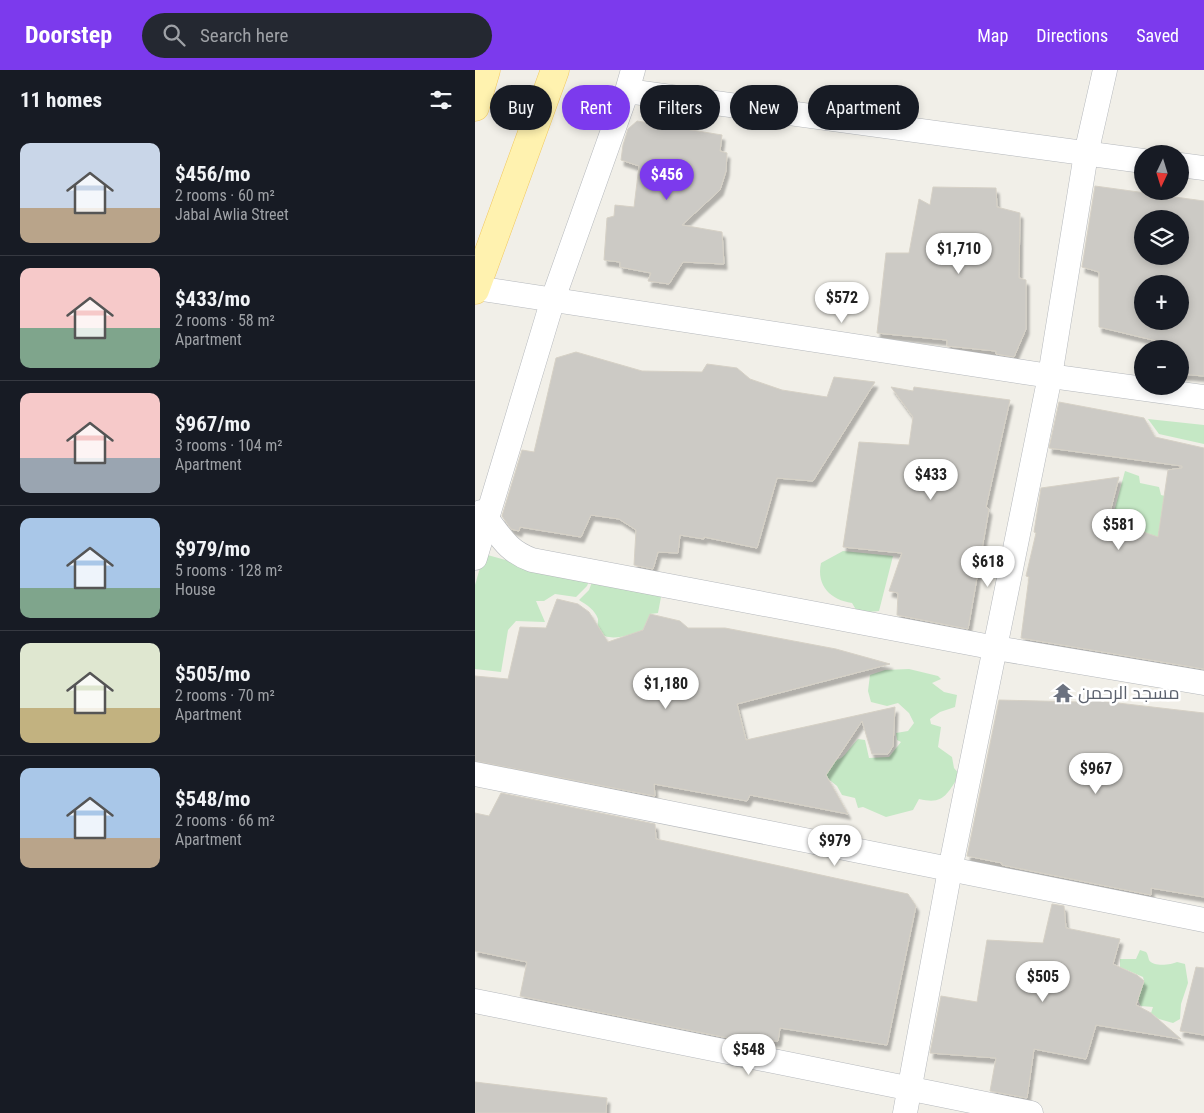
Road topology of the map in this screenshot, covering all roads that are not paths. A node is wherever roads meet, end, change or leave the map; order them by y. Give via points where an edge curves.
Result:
1 (486, 70) edge
2 (555, 70) edge
3 (1105, 70) edge
4 (630, 81) edge
5 (475, 107) edge
6 (1086, 154) junction
7 (1134, 159) edge
8 (1189, 166) edge
9 (1204, 168) edge
10 (475, 289) edge
11 (553, 299) junction
12 (1050, 376) junction
13 (1204, 397) edge
14 (481, 512) edge
15 (475, 558) edge
16 (996, 648) junction
17 (1204, 683) edge
18 (475, 774) edge
19 (950, 870) junction
20 (1204, 920) edge
21 (475, 1001) edge
22 (910, 1089) junction
23 (905, 1113) edge
24 (1031, 1113) edge

1 - 5 main road
2 - 10 main road
3 - 6 street
4 - 6 street
4 - 11 street
6 - 7 street
6 - 12 street
8 - 9 street
10 - 11 street
11 - 12 street
11 - 14 street
12 - 13 street
12 - 16 street
14 - 15 street
14 - 16 street via 505,544 518,555 532,560
16 - 17 street
16 - 19 street
18 - 19 street
19 - 20 street
19 - 22 street
21 - 22 street
22 - 23 street
22 - 24 street

